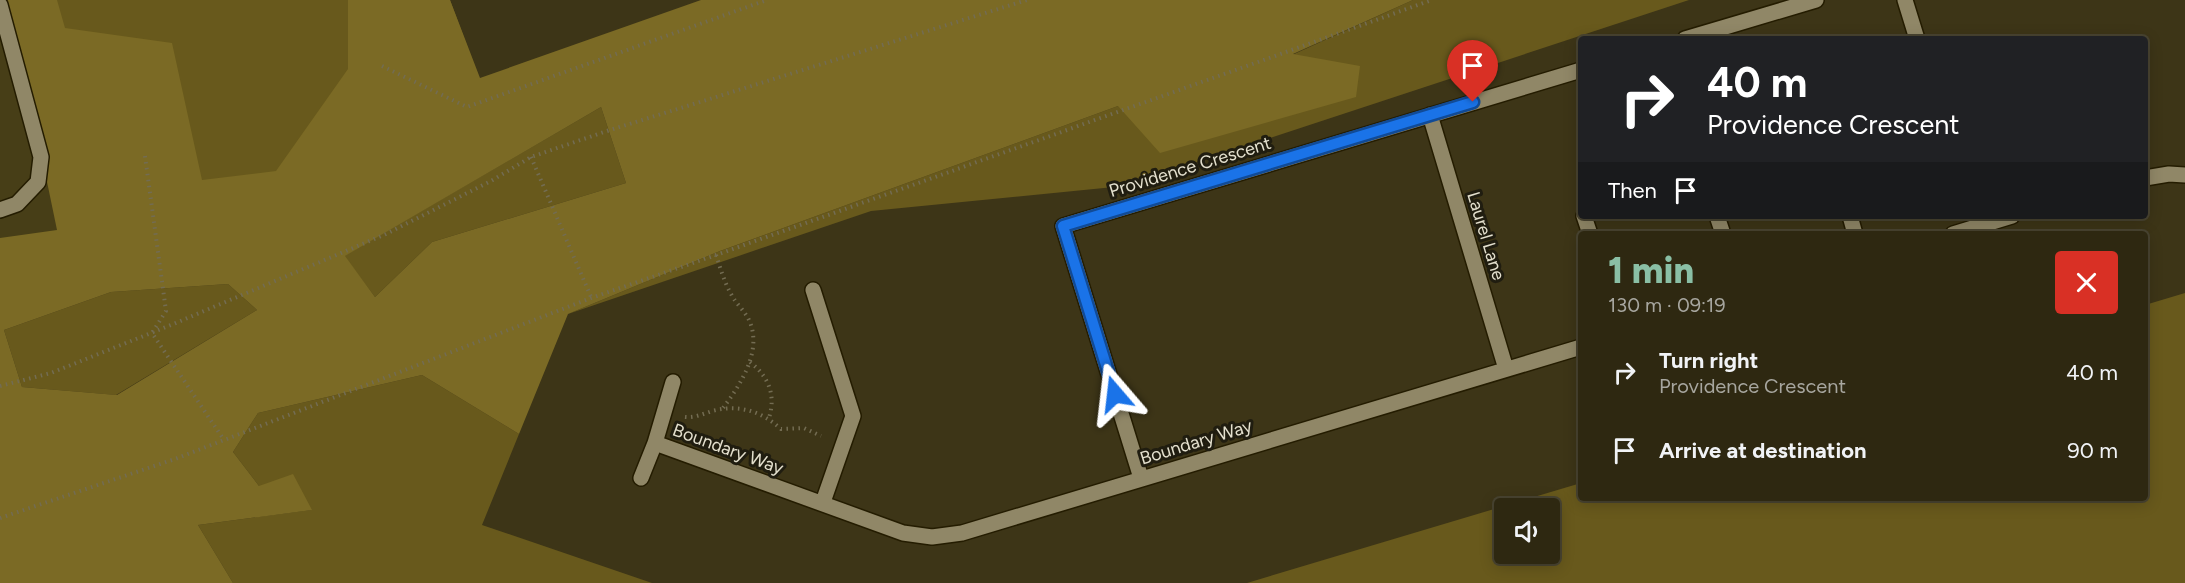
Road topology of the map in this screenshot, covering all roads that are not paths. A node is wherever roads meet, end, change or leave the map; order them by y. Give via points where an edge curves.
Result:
1 (1816, 0) edge
2 (1905, 0) edge
3 (0, 5) edge
4 (4, 34) edge
5 (1695, 36) edge
6 (1916, 36) edge
7 (1578, 71) edge
8 (1430, 115) junction
9 (2185, 175) edge
10 (2148, 178) edge
11 (0, 210) edge
12 (1992, 219) edge
13 (1971, 222) edge
14 (1958, 231) edge
15 (813, 290) dead end
16 (1578, 348) edge
17 (1506, 369) junction
18 (673, 382) dead end
19 (655, 443) junction
20 (642, 478) dead end
21 (1142, 478) junction
22 (823, 502) junction

1 - 5 street
2 - 6 street
3 - 4 street
4 - 11 street via 41,157 38,182 17,204
7 - 8 street, Providence Crescent
8 - 17 street, Laurel Lane
8 - 21 street, Providence Crescent via 1063,226
9 - 10 street
12 - 13 street
13 - 14 street
15 - 22 street via 853,416
16 - 17 street, Boundary Way
17 - 21 street, Boundary Way
18 - 19 street, Boundary Way
19 - 20 street, Boundary Way
19 - 22 street, Boundary Way
21 - 22 street, Boundary Way via 962,533 932,537 903,533

